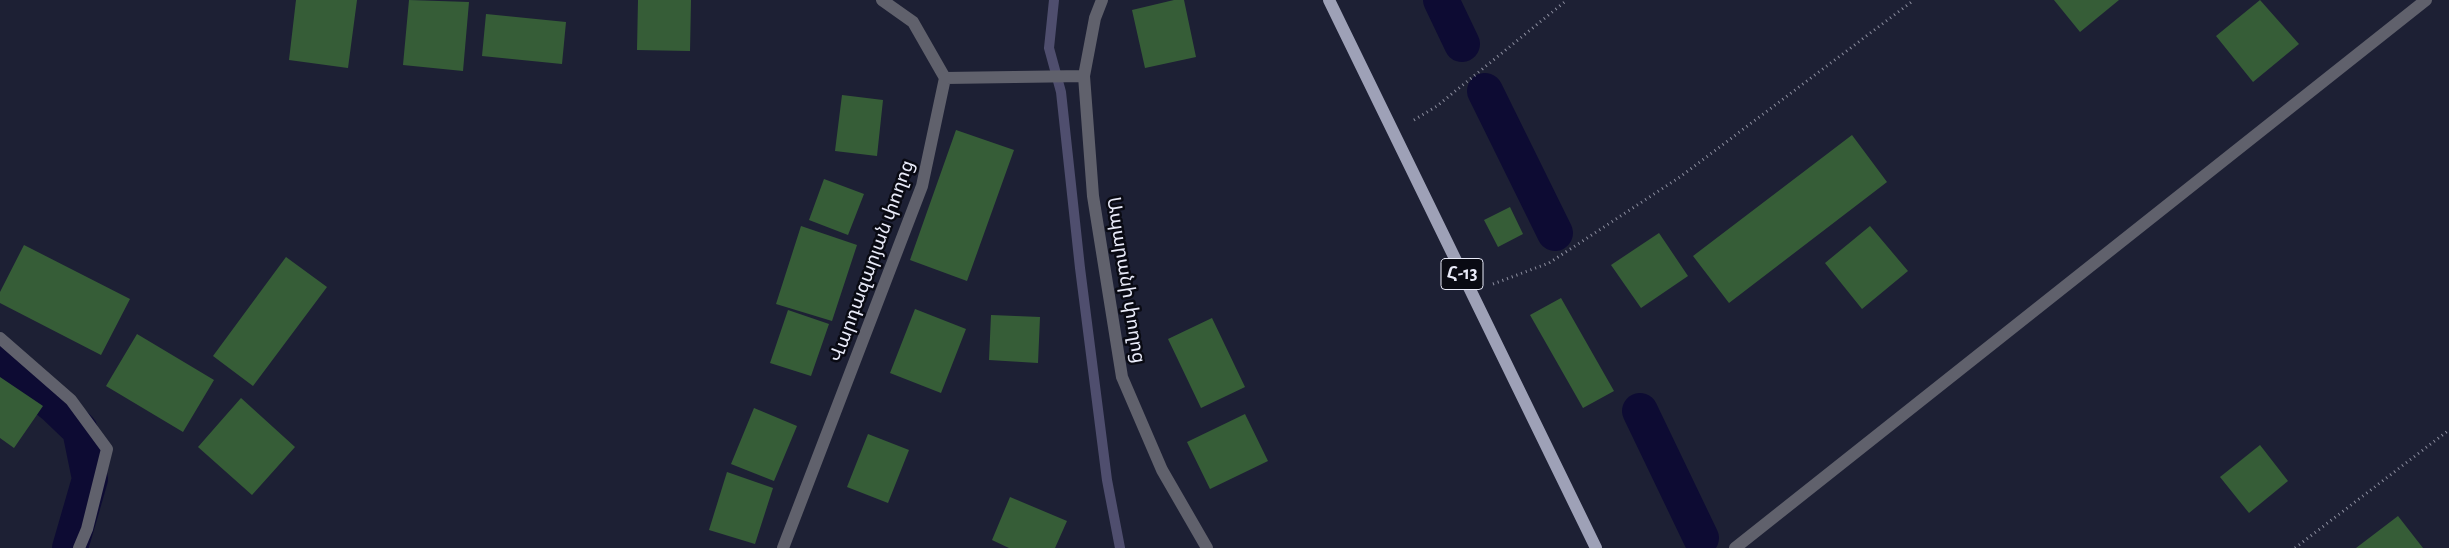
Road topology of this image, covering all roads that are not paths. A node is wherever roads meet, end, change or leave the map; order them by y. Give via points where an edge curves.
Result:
1 (882, 0) edge
2 (1102, 0) edge
3 (1329, 0) edge
4 (2426, 0) edge
5 (1084, 76) junction
6 (945, 78) junction
7 (0, 338) edge
8 (79, 548) edge
9 (783, 548) edge
10 (1207, 548) edge
11 (1596, 548) edge
12 (1735, 548) edge

1 - 6 street via 914,22
2 - 5 street, Ապարանի փողոց via 1095,18
3 - 11 main road, Հ-13
4 - 12 street
5 - 6 street
5 - 10 street, Ապարանի փողոց via 1094,196 1122,377 1162,470
6 - 9 street, Վարդազարյան փողոց via 922,186
7 - 8 street via 71,400 108,449

